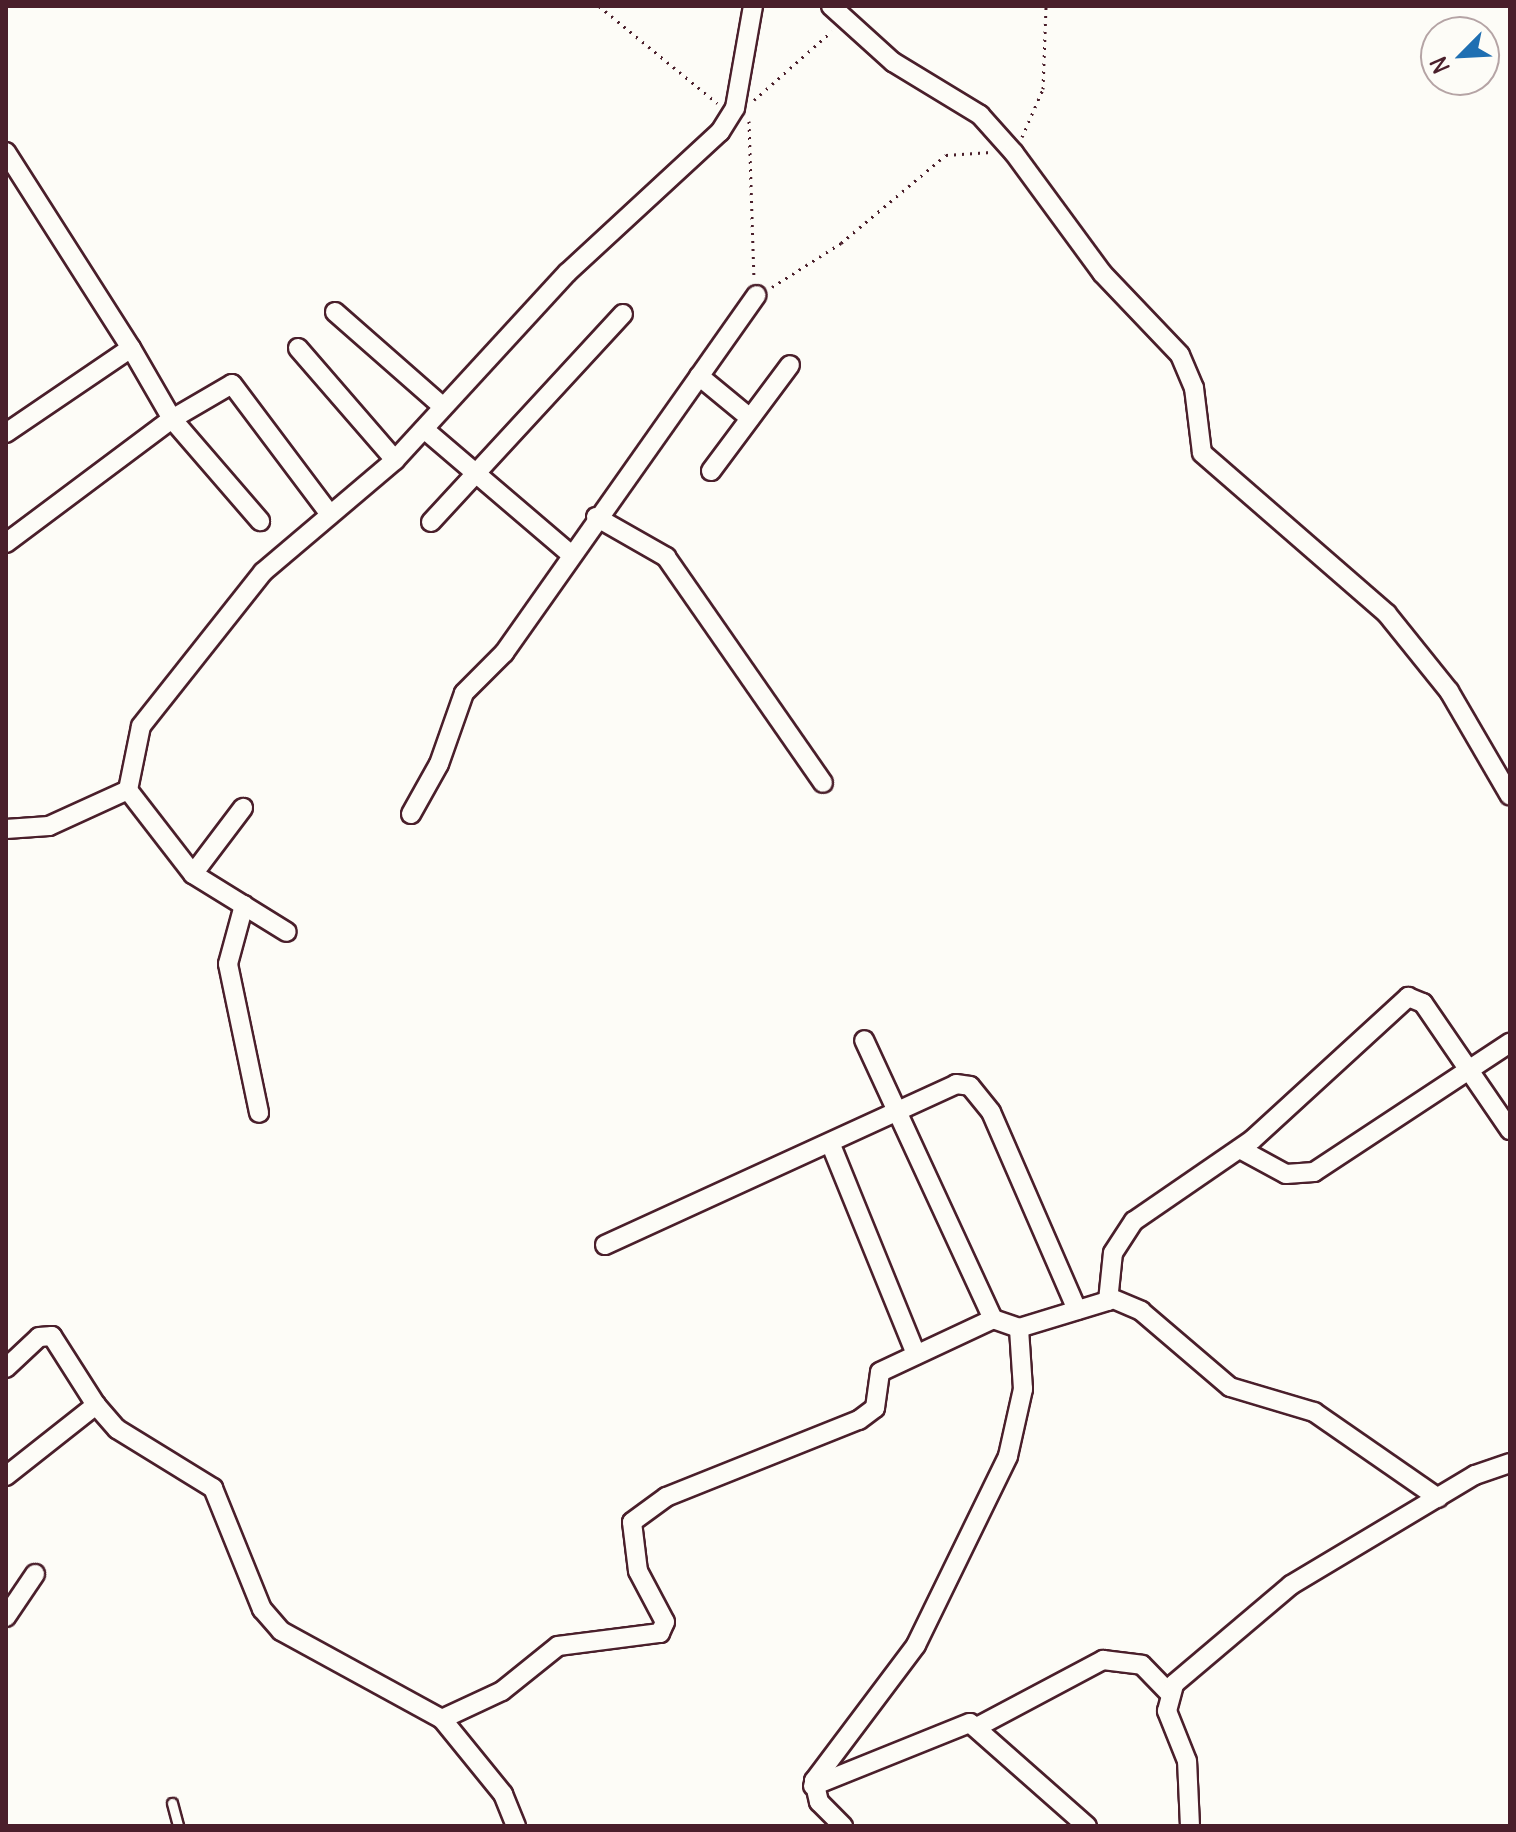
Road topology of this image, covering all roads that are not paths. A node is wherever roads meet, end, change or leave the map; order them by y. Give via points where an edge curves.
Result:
1 (753, 6) edge
2 (837, 13) edge
3 (6, 152) edge
4 (757, 295) road end
5 (335, 312) dead end
6 (623, 314) dead end
7 (131, 348) junction
8 (298, 348) dead end
9 (790, 365) dead end
10 (699, 376) junction
11 (441, 405) junction
12 (750, 418) junction
13 (172, 419) junction
14 (424, 429) junction
15 (6, 433) edge
16 (395, 460) junction
17 (711, 471) dead end
18 (474, 473) junction
19 (328, 512) junction
20 (596, 517) junction
21 (260, 521) dead end
22 (431, 522) dead end
23 (6, 543) edge
24 (568, 552) junction
25 (823, 783) dead end
26 (128, 790) junction
27 (1510, 796) edge
28 (243, 808) dead end
29 (411, 814) dead end
30 (6, 829) edge
31 (193, 874) junction
32 (244, 905) junction
33 (287, 932) dead end
34 (864, 1040) dead end
35 (1510, 1043) edge
36 (1467, 1076) junction
37 (896, 1109) junction
38 (259, 1113) dead end
39 (1510, 1130) edge
40 (831, 1145) junction
41 (1240, 1149) junction
42 (605, 1245) dead end
43 (1111, 1298) junction
44 (1077, 1310) junction
45 (993, 1319) junction
46 (1019, 1328) junction
47 (916, 1354) junction
48 (6, 1368) edge
49 (96, 1405) junction
50 (1510, 1463) edge
51 (6, 1476) edge
52 (1438, 1498) junction
53 (35, 1574) dead end
54 (6, 1617) edge
55 (1168, 1692) junction
56 (442, 1719) junction
57 (977, 1727) junction
58 (813, 1786) junction
59 (172, 1803) dead end
60 (178, 1826) edge
61 (516, 1826) edge
62 (843, 1826) edge
63 (1087, 1826) edge
64 (1190, 1826) edge

1 - 11 street via 738,110
2 - 27 street via 893,62 980,115 1014,153 1102,273 1180,355 1194,388 1202,453 1387,614 1449,691
3 - 7 street
4 - 10 street
5 - 11 street
6 - 18 street
7 - 13 street
7 - 15 street
8 - 16 street
9 - 12 street
10 - 12 street
10 - 20 street
11 - 14 street
12 - 17 street
13 - 19 street via 232,384
13 - 21 street
13 - 23 street
14 - 16 street
14 - 18 street
16 - 19 street
18 - 22 street
18 - 24 street
19 - 26 street via 263,572 149,714 135,742
20 - 24 street
20 - 25 street via 666,557
24 - 29 street via 504,653 464,693 439,764
26 - 30 street via 49,826
26 - 31 street
28 - 31 street
31 - 32 street
32 - 33 street
32 - 38 street via 228,964
34 - 37 street
35 - 36 street
36 - 39 street
36 - 41 street via 1314,1172 1286,1174
36 - 41 street via 1423,1003 1408,997
37 - 40 street
37 - 44 street via 956,1084 982,1098
37 - 45 street
40 - 42 street
40 - 47 street
41 - 43 street via 1127,1229 1108,1274
43 - 44 street
43 - 52 street via 1141,1311 1230,1387 1314,1412
44 - 46 street
45 - 46 street
45 - 47 street
46 - 58 street via 1023,1389 1008,1456 916,1645
47 - 56 street via 880,1372 875,1408 859,1420 666,1497 632,1522 638,1571 665,1622 660,1633 558,1646 502,1691
48 - 49 street via 39,1337 52,1336
49 - 51 street
49 - 56 street via 117,1429 213,1488 262,1609 281,1631
50 - 52 street
52 - 55 street via 1268,1600
53 - 54 street
55 - 57 street via 1142,1665 1103,1660
55 - 64 street via 1193,1799
56 - 61 street via 503,1794
57 - 58 street via 962,1723
57 - 63 street
58 - 62 street
59 - 60 lane

